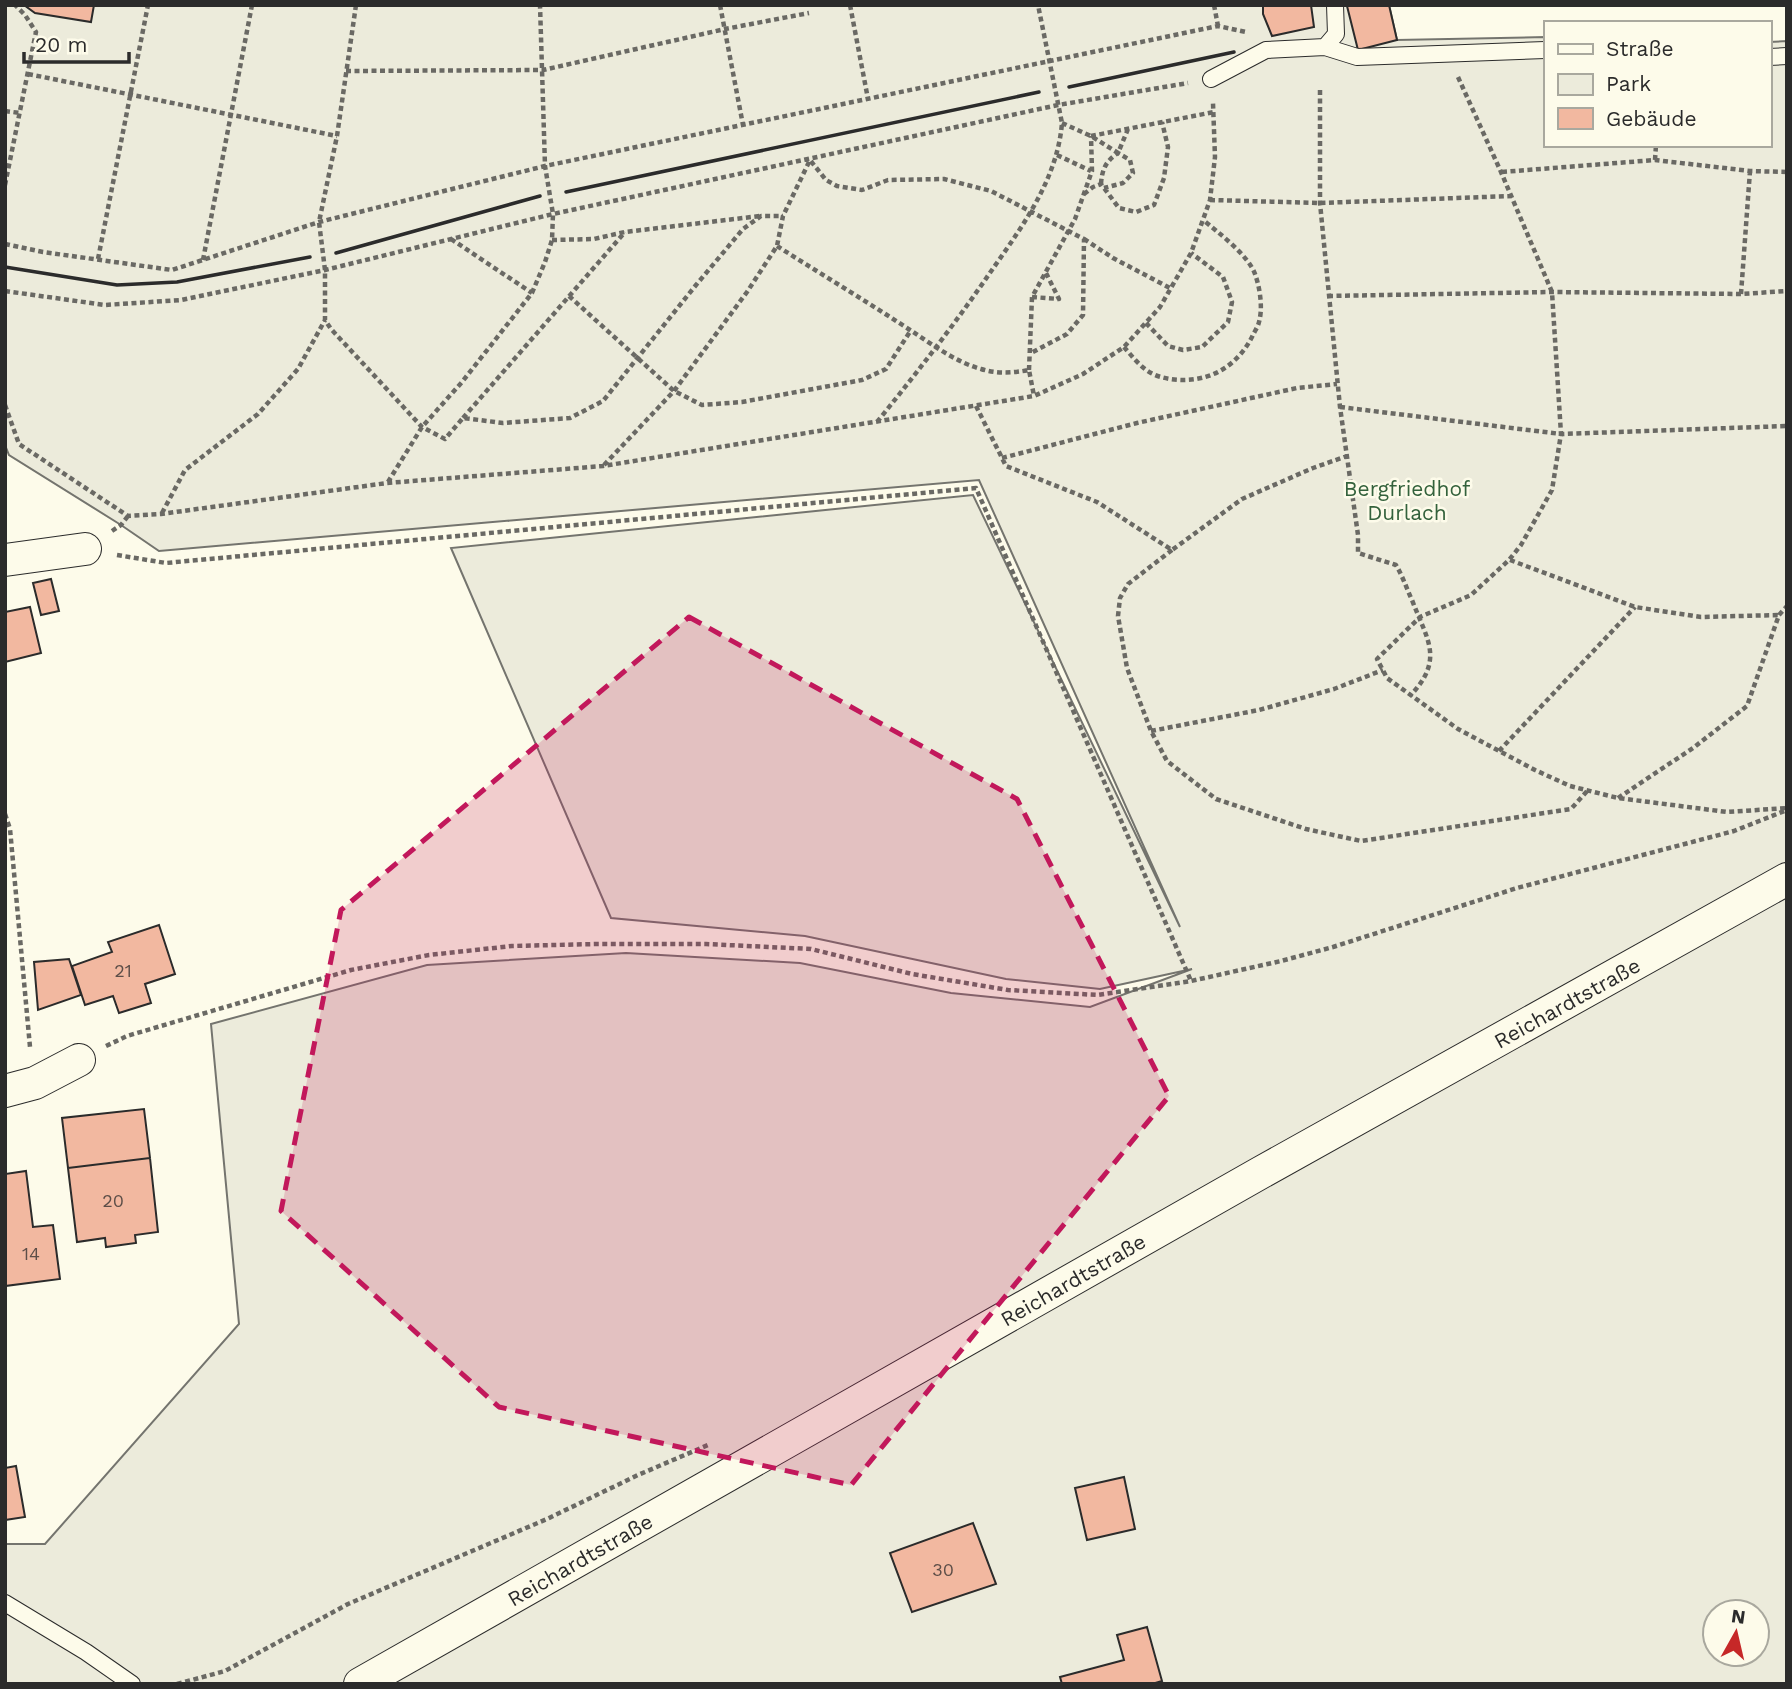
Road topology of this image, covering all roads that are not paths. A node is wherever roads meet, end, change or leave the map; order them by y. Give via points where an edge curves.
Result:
1 (1335, 5) edge
2 (1325, 47) junction
3 (1544, 50) edge
4 (1211, 79) road end
5 (85, 549) road end
6 (5, 560) edge
7 (1787, 879) edge
8 (79, 1060) road end
9 (5, 1091) edge
10 (5, 1603) edge
11 (132, 1684) edge
12 (360, 1684) edge

1 - 2 lane via 1336,34
2 - 3 lane via 1357,57
2 - 4 lane via 1266,50
5 - 6 street
7 - 12 street, Reichardtstraße
8 - 9 street via 35,1083
10 - 11 lane

